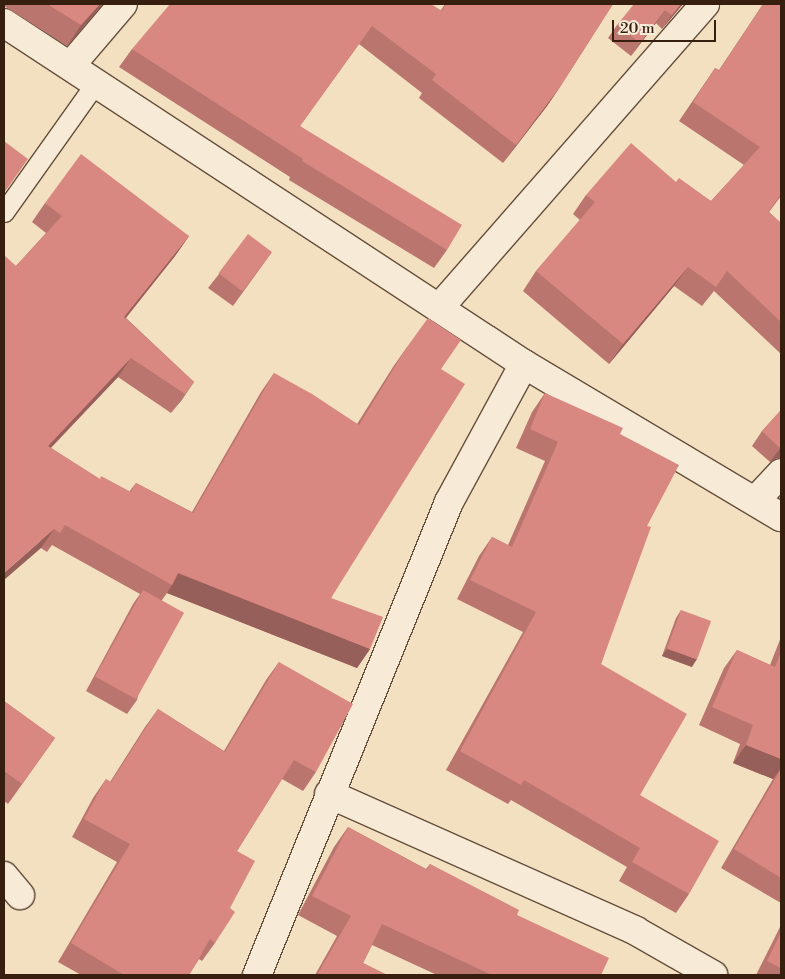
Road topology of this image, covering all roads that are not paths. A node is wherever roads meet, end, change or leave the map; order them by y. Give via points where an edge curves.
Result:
1 (123, 4) edge
2 (705, 4) edge
3 (4, 23) edge
4 (71, 65) junction
5 (95, 84) junction
6 (4, 212) edge
7 (440, 308) junction
8 (524, 364) junction
9 (781, 473) edge
10 (756, 501) junction
11 (781, 517) edge
12 (329, 794) junction
13 (257, 975) edge
14 (713, 975) edge

1 - 4 street
2 - 7 street
3 - 4 street
4 - 5 street
5 - 6 lane
5 - 7 street
7 - 8 street
8 - 10 street
8 - 12 street via 449,502
9 - 10 street
10 - 11 street
12 - 13 street
12 - 14 street via 636,931

